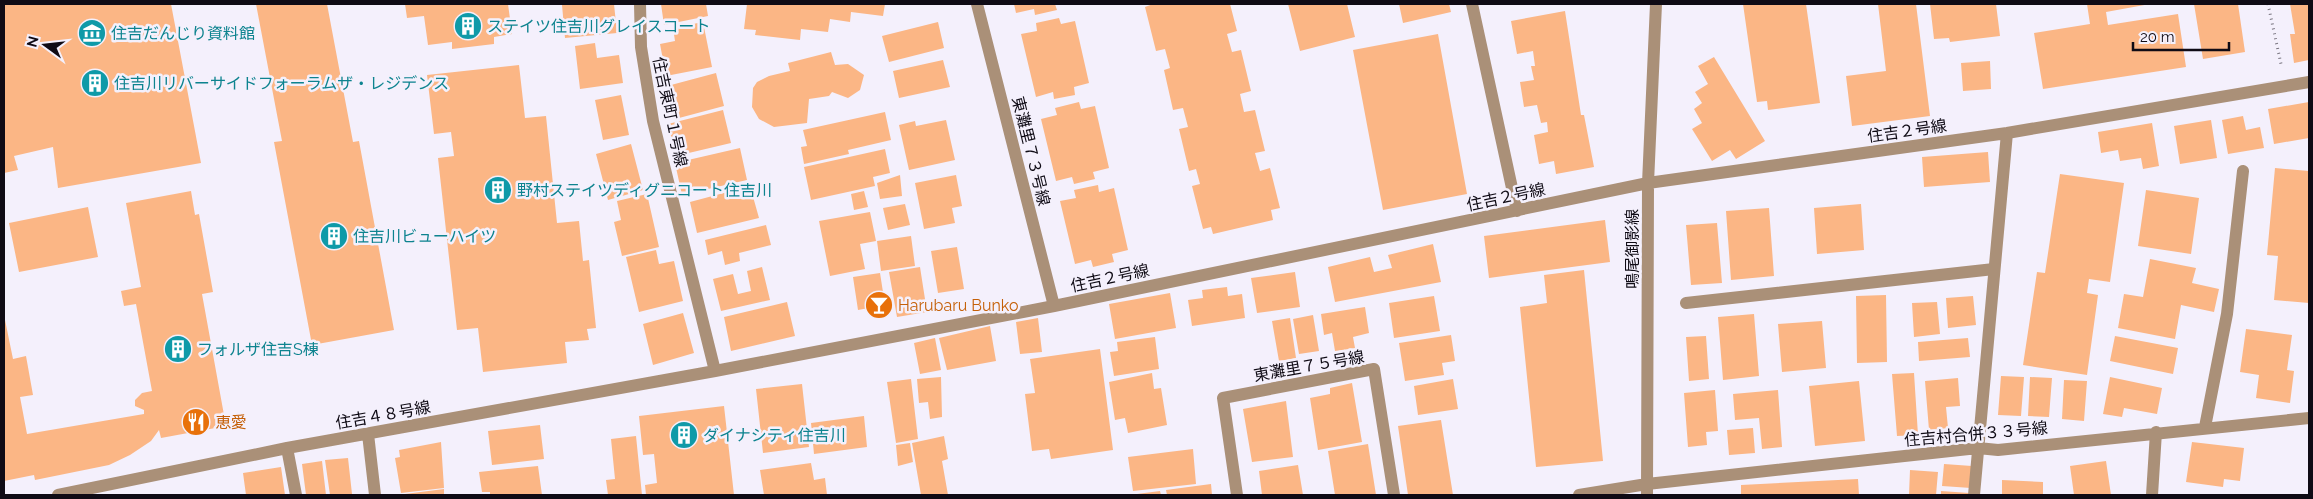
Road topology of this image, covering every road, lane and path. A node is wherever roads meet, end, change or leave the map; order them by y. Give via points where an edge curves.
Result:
1 (640, 4) edge
2 (977, 4) edge
3 (1472, 4) edge
4 (1656, 4) edge
5 (2268, 4) edge
6 (2309, 82) edge
7 (2286, 86) junction
8 (2007, 134) junction
9 (2242, 171) dead end
10 (1648, 183) junction
11 (1517, 211) junction
12 (1994, 269) junction
13 (1686, 302) dead end
14 (1054, 306) junction
15 (715, 371) junction
16 (2309, 418) edge
17 (2205, 427) junction
18 (2156, 432) junction
19 (368, 434) junction
20 (287, 448) junction
21 (1978, 448) junction
22 (1647, 490) edge
23 (58, 495) edge
24 (296, 495) edge
25 (375, 495) edge
26 (1237, 495) edge
27 (1394, 495) edge
28 (1578, 495) edge
29 (1974, 495) edge
30 (2152, 495) edge

1 - 15 street, 住吉東町１号線 via 641,47 653,121
2 - 14 street, 東灘里７３号線
3 - 11 street
4 - 10 street, 鳴尾御影線
5 - 7 path
6 - 7 street, 住吉２号線
7 - 8 street, 住吉２号線
8 - 10 street, 住吉２号線
8 - 12 street
9 - 17 street via 2227,314
10 - 11 street, 住吉２号線
10 - 22 street, 鳴尾御影線
11 - 14 street, 住吉２号線
12 - 13 street
12 - 21 street
14 - 15 street, 住吉２号線
15 - 19 street, 住吉４８号線
16 - 17 street, 住吉村合併３３号線
17 - 18 street, 住吉村合併３３号線
18 - 21 street, 住吉村合併３３号線 via 1998,450
18 - 30 street
19 - 20 street, 住吉４８号線
19 - 25 street
20 - 23 street, 住吉４８号線
20 - 24 street
21 - 22 street, 住吉村合併３３号線
21 - 29 street
22 - 28 street, 住吉村合併３３号線
26 - 27 street, 東灘里７５号線 via 1223,398 1374,370

